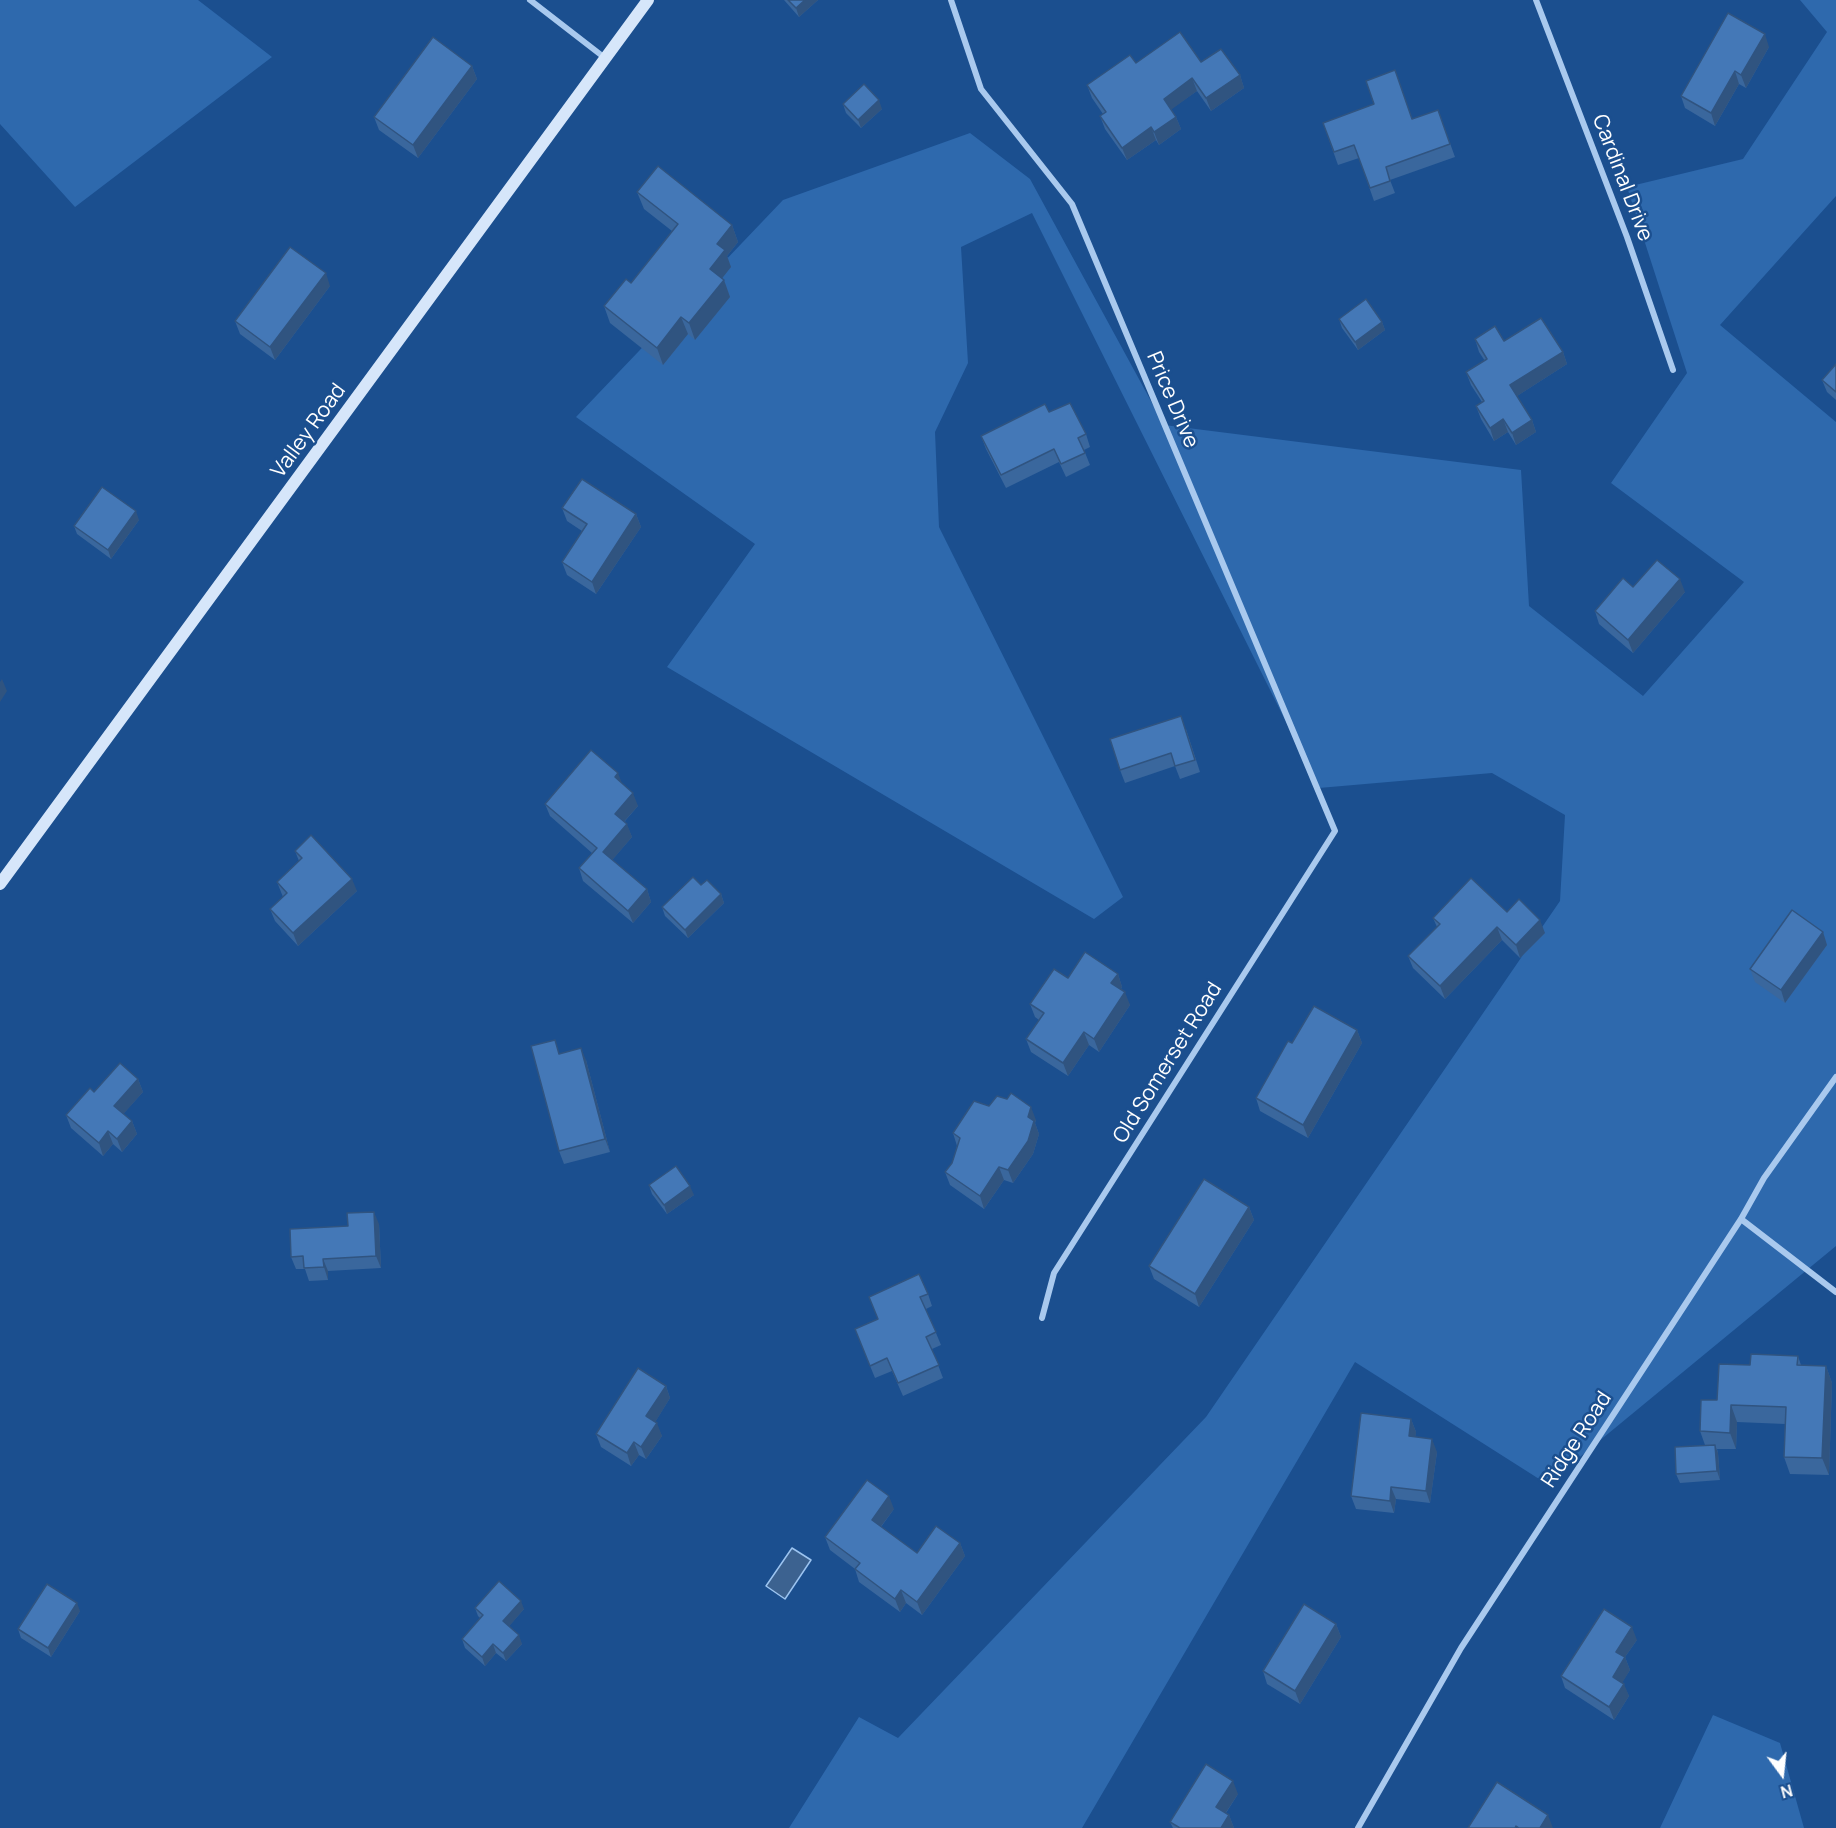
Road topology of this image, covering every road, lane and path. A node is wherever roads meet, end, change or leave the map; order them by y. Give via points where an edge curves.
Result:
1 (530, 0) edge
2 (648, 0) edge
3 (951, 0) edge
4 (1536, 0) edge
5 (605, 58) junction
6 (1673, 370) dead end
7 (1335, 831) joint
8 (0, 884) edge
9 (1836, 1077) edge
10 (1741, 1219) junction
11 (1836, 1292) edge
12 (1042, 1318) dead end
13 (1358, 1828) edge

1 - 5 street
2 - 5 main road, Valley Road
3 - 7 street, Price Drive via 981,89 1072,204
4 - 6 street, Cardinal Drive via 1627,237
5 - 8 main road, Valley Road
7 - 12 street, Old Somerset Road via 1054,1273
9 - 10 street, Ridge Road via 1764,1178
10 - 11 street
10 - 13 street, Ridge Road via 1461,1648

